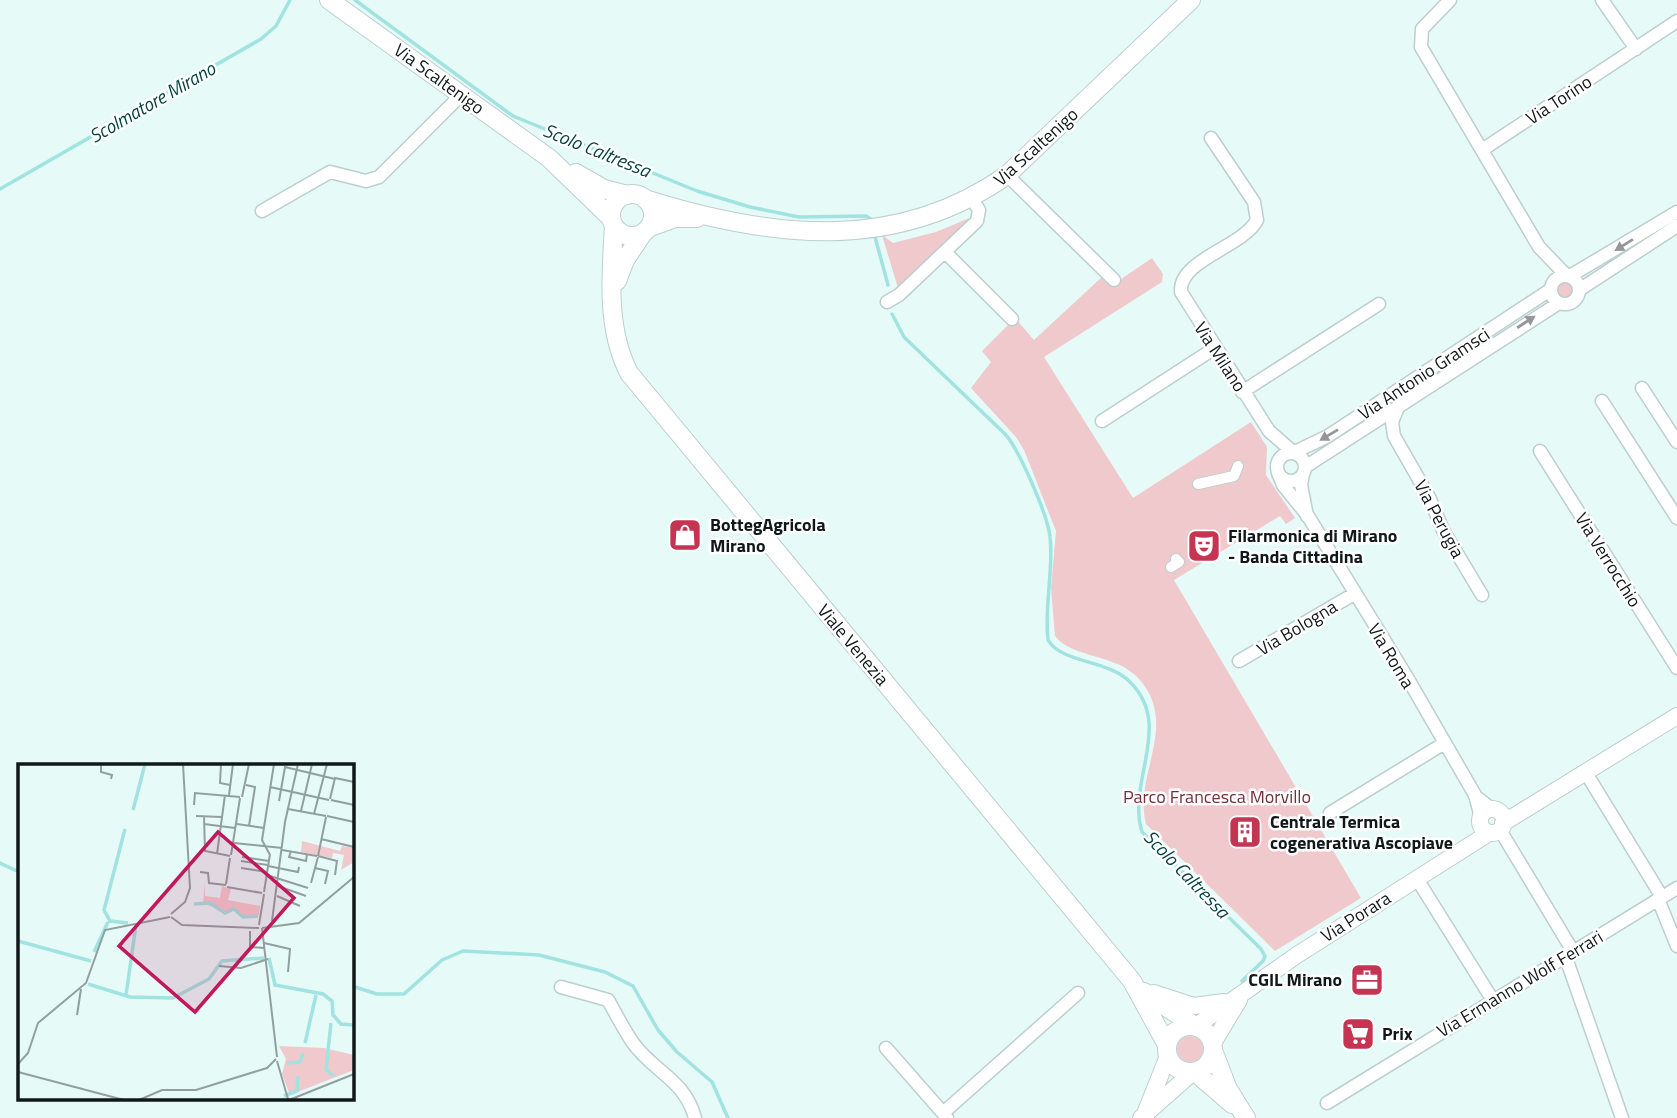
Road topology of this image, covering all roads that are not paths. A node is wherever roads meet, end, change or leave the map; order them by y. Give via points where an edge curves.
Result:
1 (329, 0) edge
2 (1191, 0) edge
3 (1450, 0) edge
4 (1602, 0) edge
5 (1677, 21) edge
6 (1636, 49) junction
7 (461, 95) junction
8 (1212, 138) dead end
9 (1482, 150) junction
10 (549, 158) junction
11 (1007, 175) junction
12 (627, 195) junction
13 (645, 199) junction
14 (972, 199) junction
15 (262, 211) dead end
16 (1677, 212) edge
17 (722, 218) junction
18 (612, 222) junction
19 (1677, 226) edge
20 (646, 230) junction
21 (946, 253) junction
22 (1547, 258) junction
23 (1568, 276) junction
24 (1114, 279) dead end
25 (1551, 286) junction
26 (1579, 290) junction
27 (613, 291) junction
28 (887, 302) dead end
29 (1559, 303) junction
30 (1379, 304) dead end
31 (1012, 319) dead end
32 (1215, 348) junction
33 (1642, 388) dead end
34 (1242, 392) junction
35 (1602, 401) dead end
36 (1399, 404) junction
37 (1102, 421) dead end
38 (1365, 427) junction
39 (1269, 431) junction
40 (1677, 442) edge
41 (1397, 443) junction
42 (1540, 451) dead end
43 (1294, 452) junction
44 (1238, 466) dead end
45 (1278, 467) junction
46 (1304, 470) junction
47 (1198, 484) dead end
48 (1308, 516) junction
49 (1677, 518) edge
50 (1354, 594) junction
51 (1482, 595) dead end
52 (1240, 662) dead end
53 (1677, 668) edge
54 (1675, 722) edge
55 (1443, 744) junction
56 (1586, 773) junction
57 (1330, 813) dead end
58 (1492, 823) junction
59 (1417, 879) junction
60 (1677, 887) edge
61 (1660, 898) junction
62 (1677, 946) edge
63 (1570, 956) junction
64 (1132, 981) junction
65 (561, 986) dead end
66 (1078, 993) dead end
67 (1242, 995) junction
68 (1494, 1002) junction
69 (1194, 1026) junction
70 (886, 1048) dead end
71 (1213, 1048) junction
72 (1168, 1051) junction
73 (1194, 1072) junction
74 (1327, 1103) dead end
75 (1243, 1114) edge
76 (945, 1116) edge
77 (1143, 1116) edge
78 (695, 1118) edge
79 (1622, 1118) edge

1 - 7 main road, Via Scaltenigo
2 - 11 main road, Via Scaltenigo
3 - 9 street via 1422,29 1421,47
4 - 6 street
5 - 6 street, Via Torino
6 - 9 street, Via Torino
7 - 10 main road, Via Scaltenigo
7 - 15 street via 379,177 366,181 330,172
8 - 32 street, Via Milano via 1254,202 1257,220 1253,228 1182,279 1184,300
9 - 22 street
10 - 12 main road, Via Scaltenigo via 604,189
10 - 18 main road, Via Scaltenigo
11 - 14 main road, Via Scaltenigo
11 - 24 street
12 - 13 main road
12 - 18 main road via 616,201
13 - 17 main road, Via Scaltenigo
13 - 20 main road via 653,215
14 - 17 main road, Via Scaltenigo via 903,224 841,232 788,231
14 - 21 street via 980,216
16 -> 23 street
17 - 20 main road, Via Scaltenigo via 675,218
18 - 20 main road via 625,235
18 - 27 main road, Viale Venezia
19 - 26 street
20 - 27 main road, Viale Venezia via 625,260
21 - 28 street
21 - 31 street
22 - 23 street
22 - 25 street
23 - 25 street
23 - 26 street
25 - 29 street via 1552,298
25 -> 43 street, Via Antonio Gramsci via 1328,436
26 - 29 street via 1573,302
27 - 64 main road, Viale Venezia via 615,339 639,387
36 -> 29 street, Via Antonio Gramsci
30 - 34 street
32 - 34 street, Via Milano
32 - 37 street
33 - 40 street
34 - 39 street, Via Milano
35 - 49 street
36 - 38 street, Via Antonio Gramsci
36 - 41 street, Via Perugia via 1392,422
38 - 41 street via 1381,429
38 - 46 street, Via Antonio Gramsci
39 - 43 street, Via Milano
39 - 45 street, Via Milano
41 - 51 street, Via Perugia
42 - 53 street, Via Verrocchio
43 - 45 street via 1283,455
43 - 46 street via 1303,459
44 - 47 street via 1234,476
45 - 46 street via 1288,481 1297,480
45 - 48 street, Via Roma via 1293,501
46 - 48 street, Via Roma via 1301,485
48 - 50 street, Via Roma
50 - 52 street, Via Bologna
50 - 55 street, Via Roma
54 - 56 street
55 - 57 street
55 - 58 street, Via Roma
56 - 58 street via 1528,808
56 - 61 street
58 - 59 street, Via Porara
58 - 63 street, Via Roma
59 - 67 street, Via Porara
59 - 68 street
60 - 61 street, Via Ermanno Wolf Ferrari
61 - 62 street
61 - 63 street, Via Ermanno Wolf Ferrari
63 - 68 street, Via Ermanno Wolf Ferrari
63 - 79 street, Via Roma
64 - 67 street, Via Porara via 1158,996 1194,1006
64 - 69 main road, Viale Venezia
64 - 72 main road, Viale Venezia
65 - 78 street via 608,1000 652,1065 682,1089
66 - 76 street
67 - 69 street, Via Porara
67 - 71 street, Via Porara
68 - 74 street, Via Ermanno Wolf Ferrari
69 - 71 main road via 1208,1034
69 - 72 main road via 1175,1032
70 - 76 street
71 - 73 main road via 1207,1065
71 - 75 main road
72 - 73 main road via 1179,1069
72 - 77 street
73 - 75 main road
73 - 77 street

